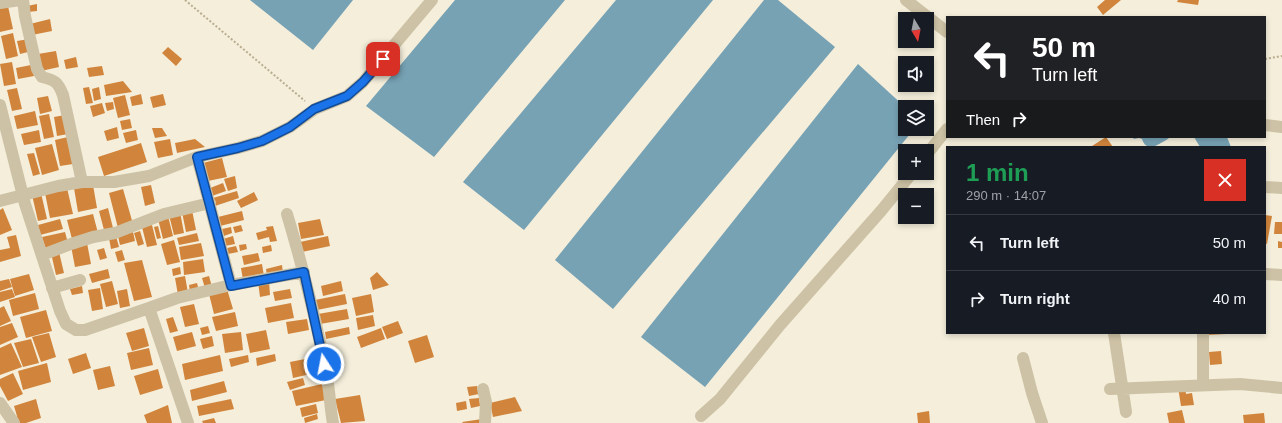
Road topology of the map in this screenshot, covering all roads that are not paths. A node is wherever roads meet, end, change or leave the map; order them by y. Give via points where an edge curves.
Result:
1 (20, 0) edge
2 (23, 0) edge
3 (432, 0) edge
4 (906, 0) edge
5 (0, 3) edge
6 (946, 31) edge
7 (0, 105) edge
8 (1266, 125) edge
9 (1282, 127) edge
10 (946, 130) edge
11 (934, 145) edge
12 (197, 157) junction
13 (906, 180) edge
14 (82, 182) junction
15 (1266, 187) edge
16 (1282, 188) edge
17 (23, 196) junction
18 (0, 201) edge
19 (210, 203) junction
20 (287, 214) dead end
21 (42, 255) junction
22 (304, 272) junction
23 (1266, 274) edge
24 (1282, 275) edge
25 (80, 280) dead end
26 (231, 286) junction
27 (52, 288) junction
28 (149, 308) junction
29 (1114, 334) edge
30 (1203, 334) edge
31 (1023, 358) dead end
32 (1204, 384) junction
33 (1123, 388) junction
34 (1282, 388) edge
35 (483, 389) dead end
36 (1110, 389) dead end
37 (0, 403) edge
38 (1126, 412) dead end
39 (701, 416) dead end
40 (14, 423) edge
41 (188, 423) edge
42 (333, 423) edge
43 (485, 423) edge
44 (1042, 423) edge

1 - 5 street
2 - 14 street via 37,69 42,77 59,84 63,95
3 - 12 street via 363,82 347,96 314,109 290,127 262,141
4 - 6 street
7 - 17 street
8 - 9 street
10 - 11 street
12 - 14 street via 149,176 114,182
12 - 19 street
13 - 39 street via 780,325 720,399
14 - 17 street
15 - 16 street
17 - 18 street
17 - 21 street
19 - 21 street via 164,214 115,233 79,241
19 - 26 street
20 - 22 street
21 - 27 street
22 - 26 street
22 - 42 street via 326,372
23 - 24 street
25 - 27 street
26 - 28 street via 178,298
27 - 28 street via 66,324 76,330 85,330
28 - 41 street
29 - 33 street
30 - 32 street
31 - 44 street
32 - 33 street
32 - 34 street
33 - 36 street
33 - 38 street
35 - 43 street via 486,402
37 - 40 street

